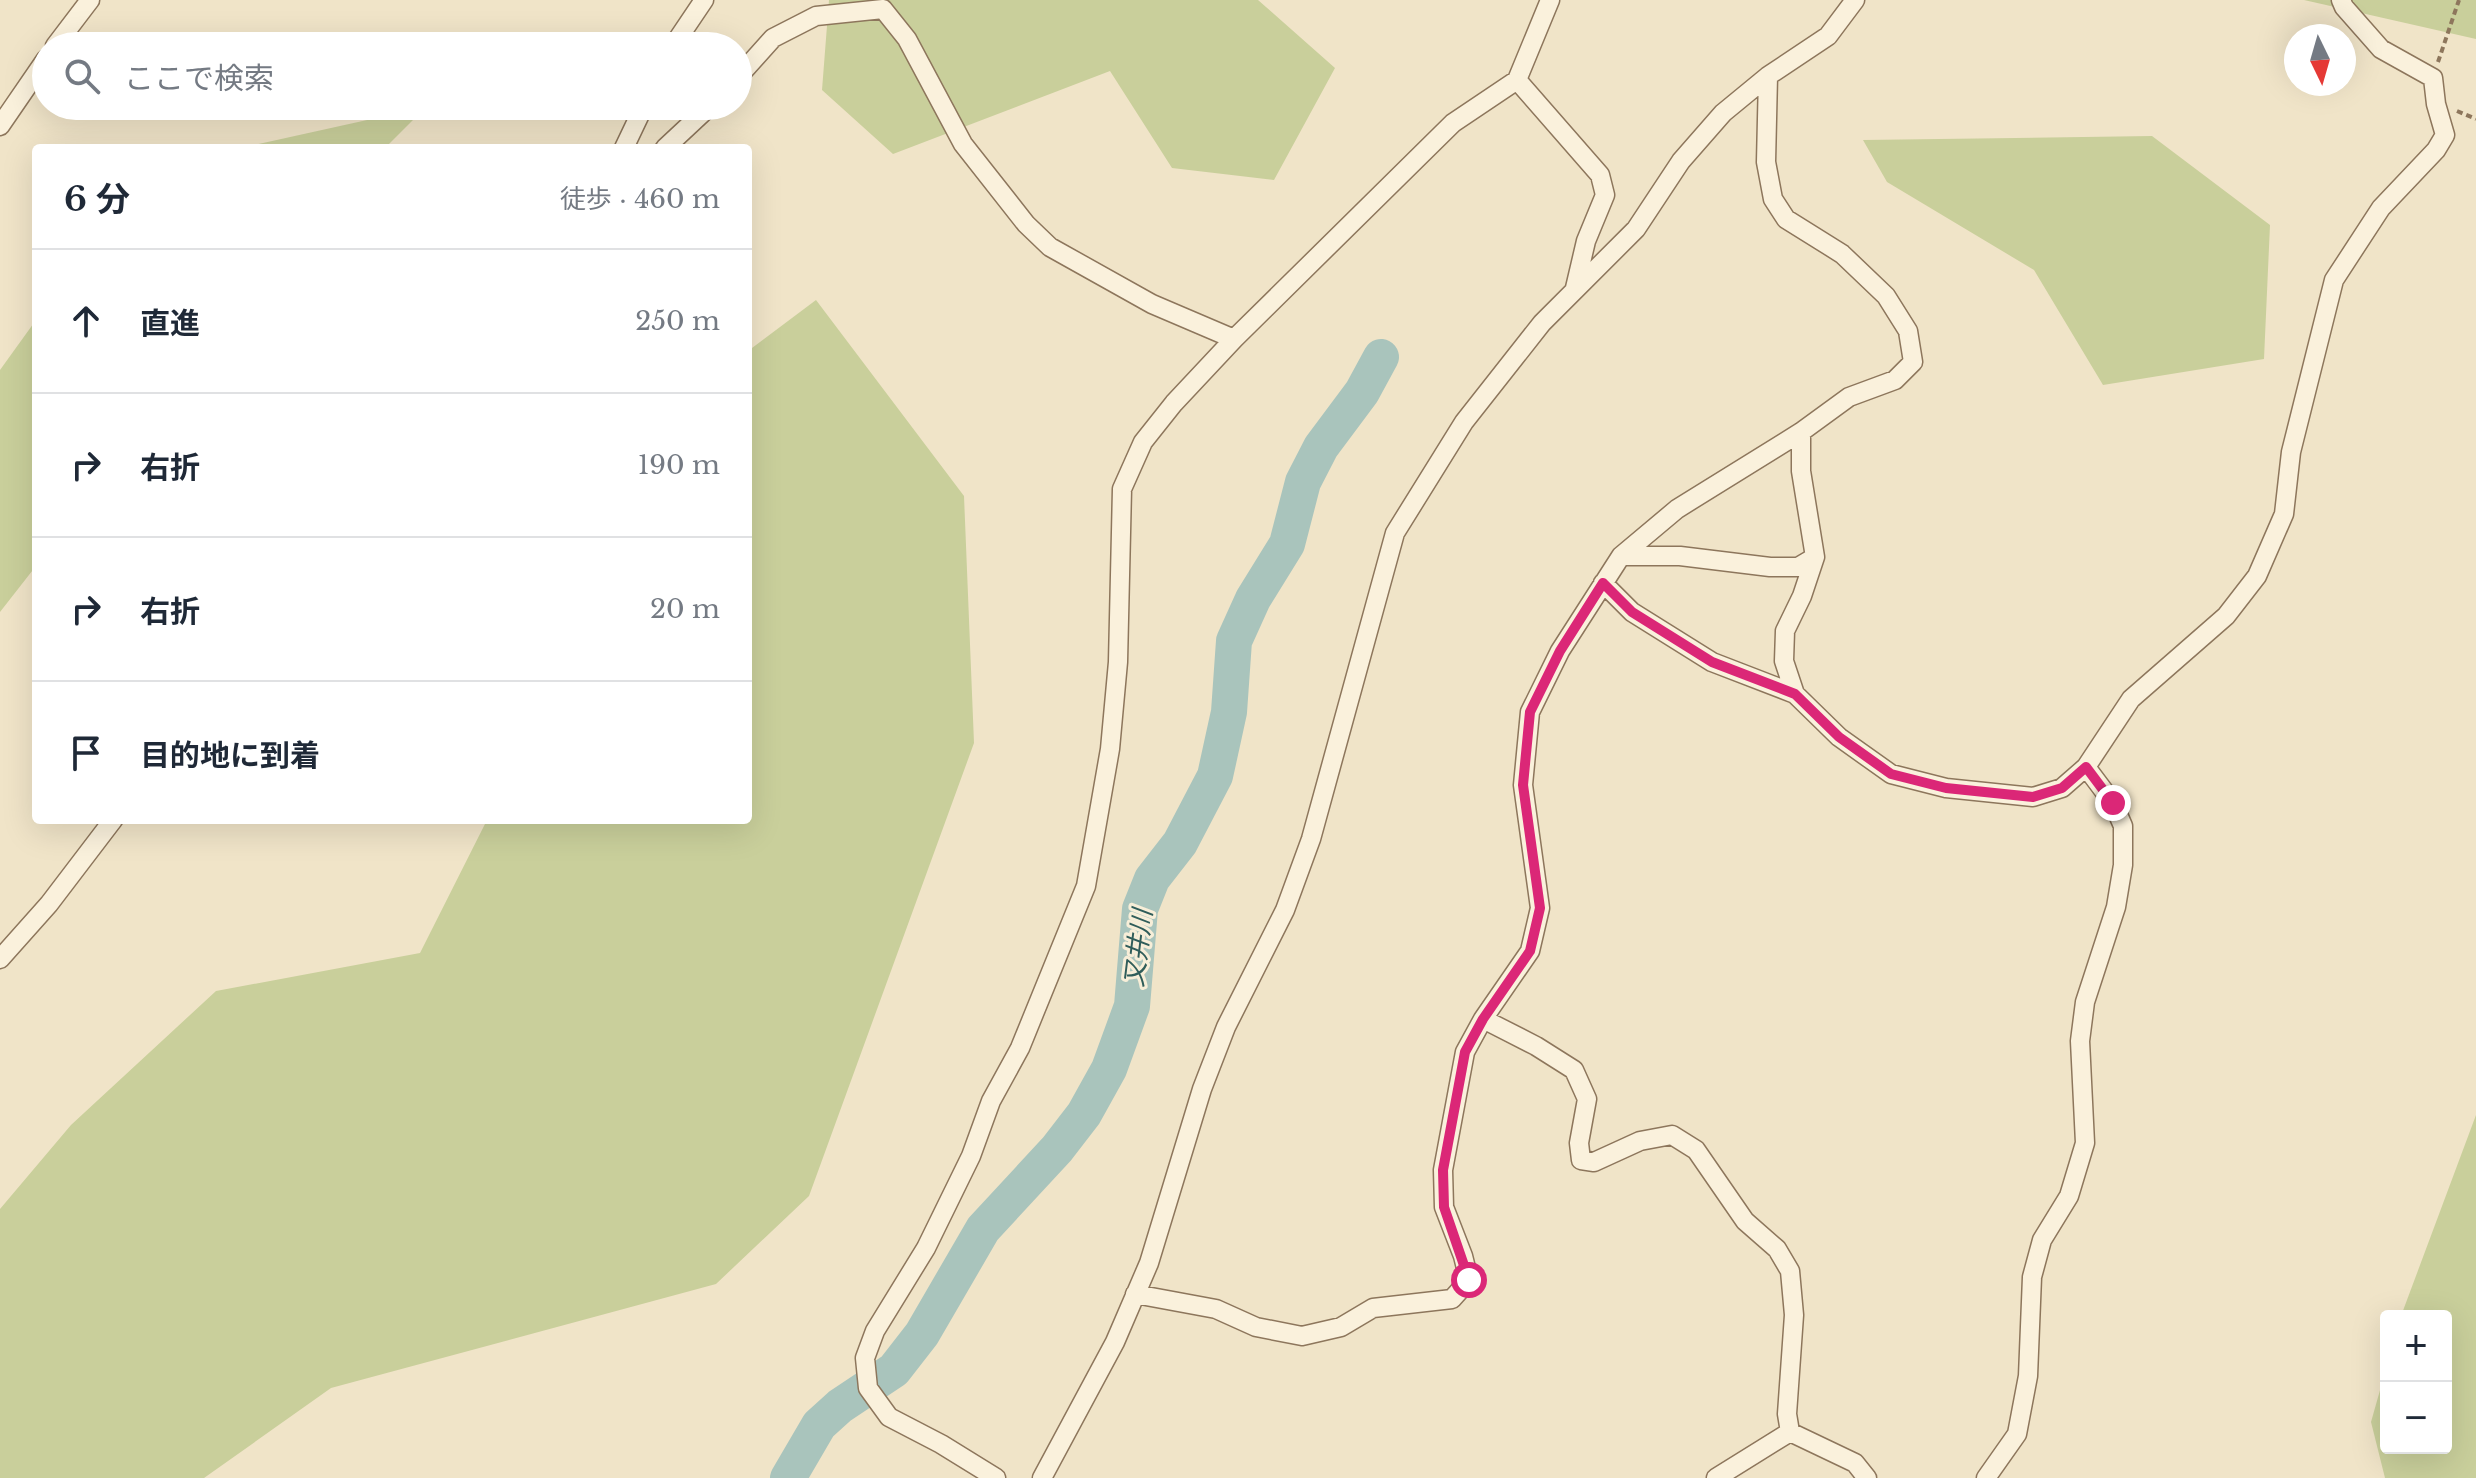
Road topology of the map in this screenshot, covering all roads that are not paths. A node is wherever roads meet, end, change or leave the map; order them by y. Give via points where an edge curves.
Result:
1 (90, 0) edge
2 (704, 0) edge
3 (1550, 0) edge
4 (1855, 0) edge
5 (2341, 0) edge
6 (66, 32) edge
7 (682, 32) edge
8 (752, 61) edge
9 (1768, 76) junction
10 (32, 79) edge
11 (1517, 80) junction
12 (637, 120) edge
13 (695, 120) edge
14 (0, 126) edge
15 (626, 144) edge
16 (669, 144) edge
17 (1575, 290) junction
18 (1234, 339) junction
19 (1801, 432) junction
20 (1621, 556) junction
21 (1815, 557) junction
22 (1603, 583) junction
23 (1795, 694) junction
24 (2086, 767) junction
25 (110, 824) edge
26 (0, 959) edge
27 (1483, 1019) junction
28 (1135, 1294) junction
29 (1790, 1432) junction
30 (996, 1478) edge
31 (1042, 1478) edge
32 (1716, 1478) edge
33 (1867, 1478) edge
34 (1986, 1478) edge

1 - 6 street
2 - 7 street
3 - 11 street
4 - 9 street via 1828,36
5 - 24 street via 2381,49 2433,78 2445,135 2381,208 2334,280 2291,452 2284,514 2257,576 2226,616 2131,699
8 - 18 street via 773,38 816,16 883,9 907,39 963,144 1050,247 1152,304
9 - 17 street via 1723,113 1681,161 1636,229
9 - 19 street via 1766,162 1773,199 1786,219 1842,254 1886,296 1908,331 1913,362 1895,380 1849,397
10 - 14 street
11 - 17 street via 1600,175 1605,195 1586,241
11 - 18 street via 1453,123
12 - 15 street
13 - 16 street
17 - 28 street via 1542,323 1464,422 1395,533 1311,839 1285,910 1202,1089
18 - 30 street via 1143,442 1122,489 1113,720 1086,886 971,1156 865,1358 868,1388 889,1417
19 - 20 street via 1677,509
19 - 21 street via 1801,471
20 - 21 street via 1680,556 1770,567 1798,567
20 - 22 street
21 - 23 street via 1785,631 1784,661
22 - 23 street via 1632,612 1712,662
22 - 27 street via 1530,712 1523,785 1540,908 1530,951
23 - 24 street via 1839,737 1891,774 1946,788 2033,797 2062,788
24 - 34 street via 2123,826 2123,865 2116,907 2085,1002 2080,1041 2085,1143 2069,1196 2042,1240 2032,1277 2028,1376 2017,1434
25 - 26 street
27 - 28 street via 1465,1052 1443,1170 1444,1207 1469,1280 1452,1299 1373,1308 1341,1327 1302,1336 1256,1327 1216,1309
27 - 29 street via 1574,1070 1587,1099 1581,1160 1594,1162 1640,1141 1672,1135 1696,1150 1745,1221 1777,1249 1790,1271 1794,1315
28 - 31 street
29 - 32 street
29 - 33 street via 1855,1463

